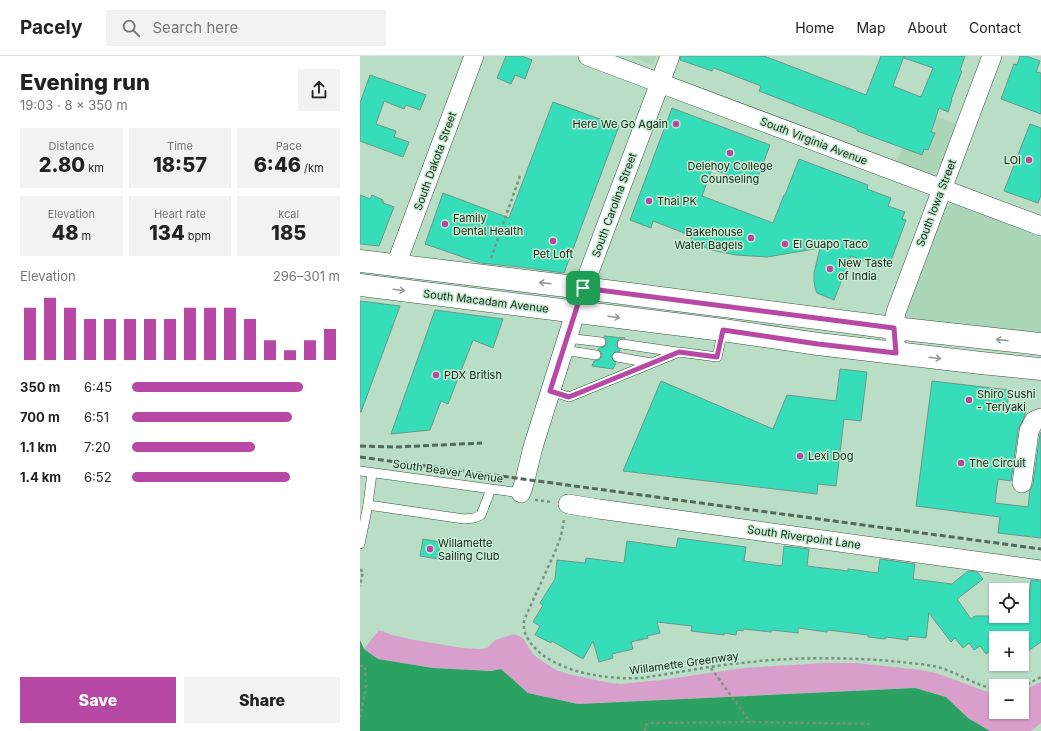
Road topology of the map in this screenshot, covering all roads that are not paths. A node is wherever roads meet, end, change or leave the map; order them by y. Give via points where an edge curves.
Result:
1 (474, 56) edge
2 (588, 56) edge
3 (670, 56) edge
4 (992, 56) edge
5 (660, 83) junction
6 (942, 189) junction
7 (1041, 226) edge
8 (360, 261) edge
9 (396, 266) junction
10 (360, 285) edge
11 (583, 288) junction
12 (576, 312) junction
13 (894, 328) junction
14 (723, 330) junction
15 (601, 342) dead end
16 (566, 344) junction
17 (622, 344) dead end
18 (1041, 344) edge
19 (679, 352) junction
20 (896, 353) junction
21 (596, 355) dead end
22 (618, 357) dead end
23 (653, 363) junction
24 (1041, 369) edge
25 (550, 391) junction
26 (1041, 418) edge
27 (360, 471) edge
28 (372, 473) junction
29 (1022, 483) dead end
30 (491, 490) junction
31 (521, 493) joint
32 (568, 504) road end
33 (368, 505) junction
34 (360, 544) edge
35 (1041, 570) edge

1 - 9 street, South Dakota Street
2 - 5 street, South Virginia Avenue
3 - 5 street, South Carolina Street
4 - 6 street, South Iowa Street
5 - 6 street, South Virginia Avenue
5 - 11 street, South Carolina Street
6 - 7 street, South Virginia Avenue
6 - 13 street, South Iowa Street via 896,312
8 - 9 main road
11 -> 9 main road
10 -> 12 main road, South Macadam Avenue
11 - 12 street, South Carolina Street
11 - 13 main road
12 -> 14 main road, South Macadam Avenue
12 - 16 street, South Carolina Street
18 -> 13 main road
13 - 20 street, South Iowa Street
14 - 19 lane via 717,357
14 - 20 main road, South Macadam Avenue
15 - 16 lane
16 - 21 lane
16 - 25 street, South Carolina Street
17 - 19 lane
19 - 23 lane
20 -> 24 main road, South Macadam Avenue
22 - 23 lane
23 - 25 lane via 569,397
25 - 31 street, South Carolina Street
26 - 29 street via 1034,421 1029,432
27 - 28 lane, South Beaver Avenue
28 - 30 lane, South Beaver Avenue
28 - 33 lane
30 - 31 lane, South Beaver Avenue
30 - 33 lane via 480,515 464,520
32 - 35 street, South Riverpoint Lane
33 - 34 lane

